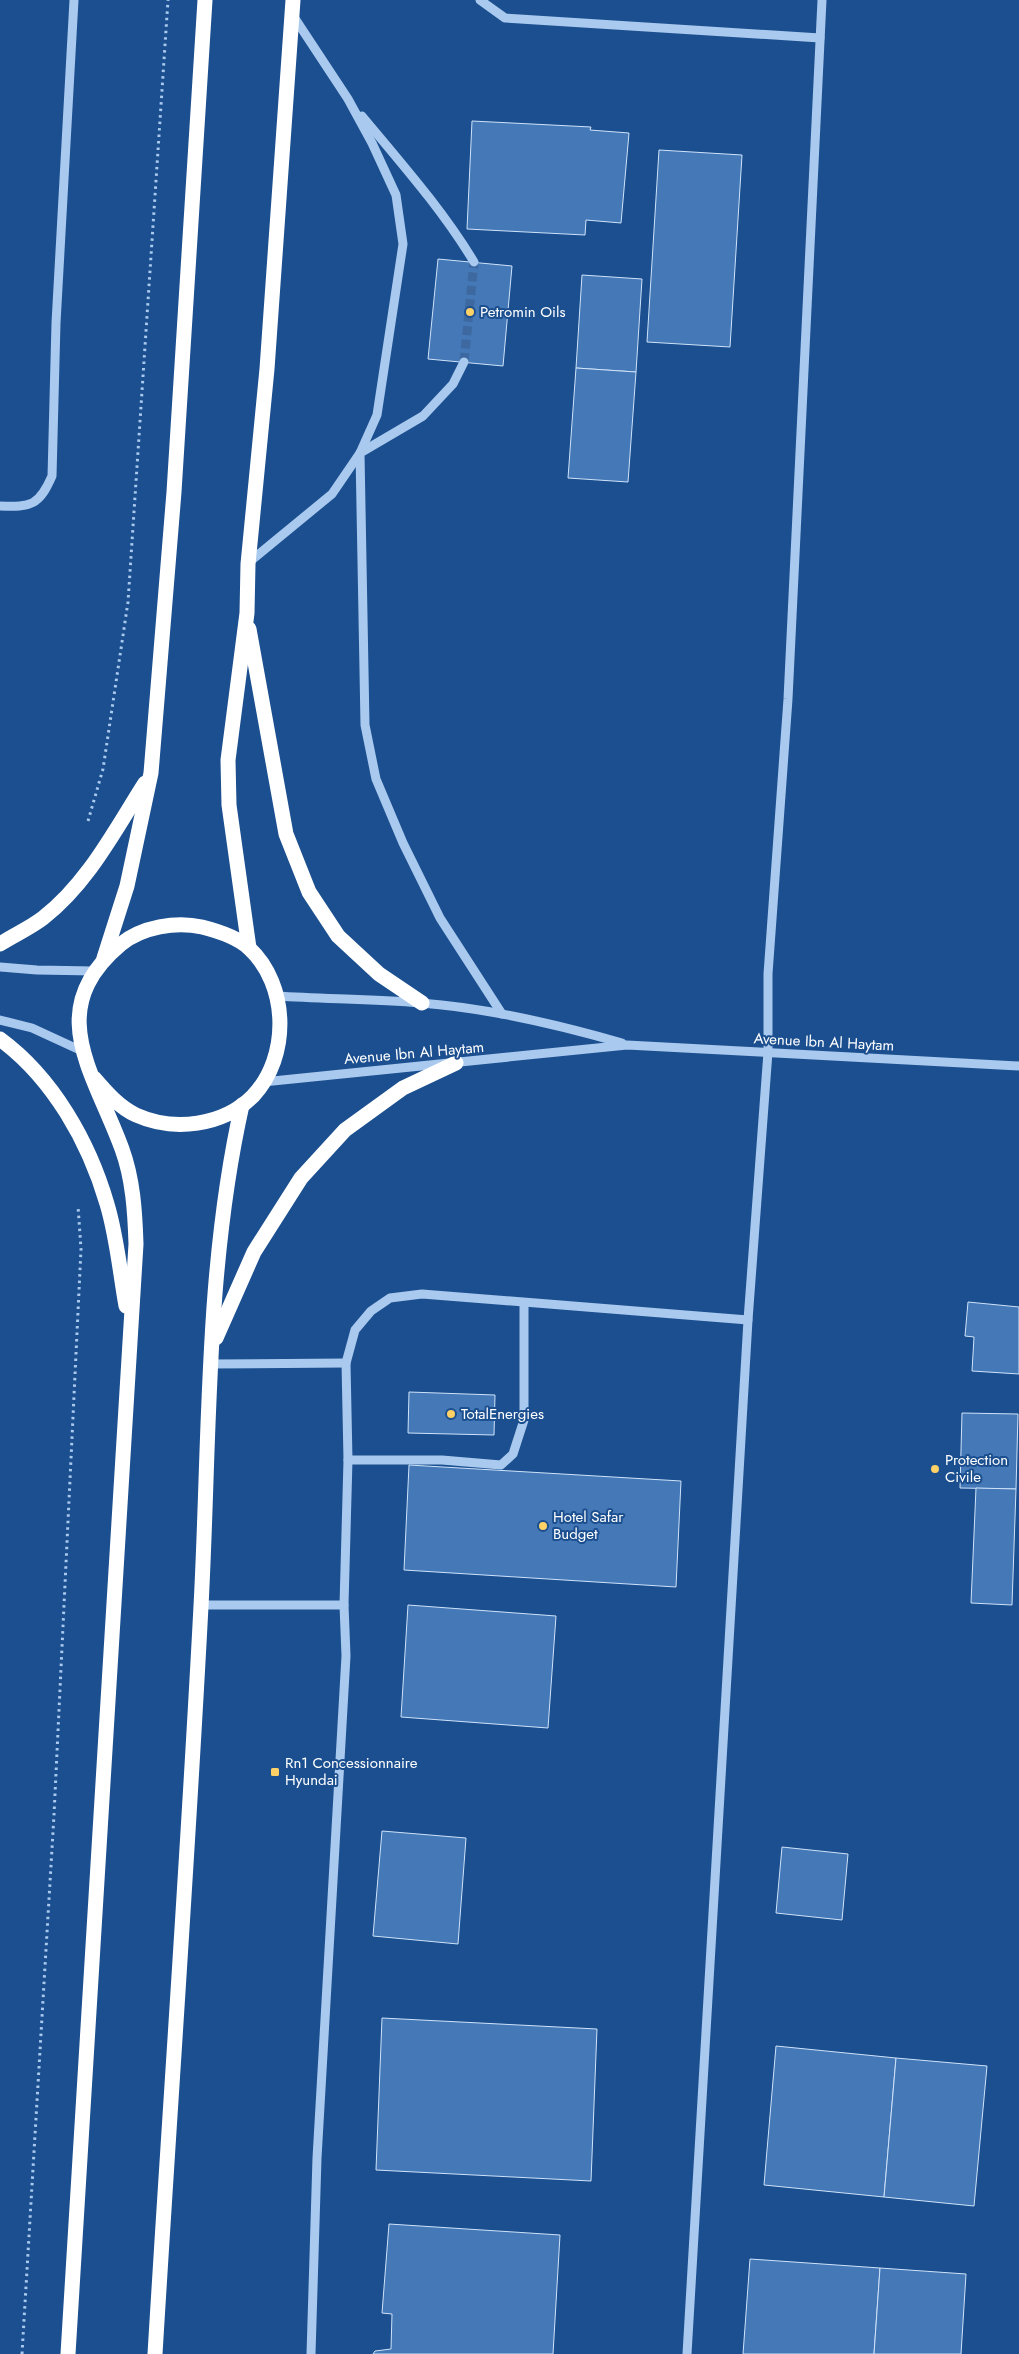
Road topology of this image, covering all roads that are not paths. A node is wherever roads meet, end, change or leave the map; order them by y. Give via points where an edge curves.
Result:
1 (74, 0) edge
2 (204, 0) edge
3 (480, 0) edge
4 (822, 0) edge
5 (292, 7) edge
6 (820, 38) junction
7 (348, 99) junction
8 (474, 262) tunnel mouth
9 (464, 362) tunnel mouth
10 (360, 453) junction
11 (0, 506) edge
12 (248, 564) junction
13 (246, 613) junction
14 (151, 773) junction
15 (0, 944) edge
16 (249, 948) junction
17 (104, 958) junction
18 (0, 967) edge
19 (94, 971) junction
20 (277, 996) junction
21 (422, 1003) junction
22 (502, 1014) junction
23 (0, 1020) edge
24 (0, 1040) edge
25 (627, 1045) junction
26 (82, 1051) junction
27 (768, 1052) junction
28 (456, 1063) junction
29 (1019, 1066) edge
30 (94, 1078) junction
31 (263, 1082) junction
32 (242, 1105) junction
33 (524, 1302) junction
34 (748, 1320) junction
35 (130, 1328) junction
36 (210, 1359) junction
37 (346, 1363) junction
38 (348, 1460) junction
39 (201, 1605) junction
40 (344, 1605) junction
41 (68, 2354) edge
42 (155, 2354) edge
43 (310, 2354) edge
44 (687, 2354) edge

1 - 11 street via 56,323 52,476 39,500 25,507
2 - 14 highway via 174,492
3 - 6 street via 505,18
4 - 6 street
5 - 7 street
5 - 12 highway via 267,369
6 - 27 street via 788,699 768,974
7 - 8 street via 435,204
7 - 10 street via 396,195 403,244 377,415
9 - 10 street via 453,384 424,416
10 - 12 street via 332,494
10 - 22 street via 365,725 376,779 440,918
12 - 13 highway
13 - 16 highway via 228,767 229,805
13 - 21 highway via 286,834 309,892 338,936 379,974
14 - 15 highway via 77,885 42,918
14 - 17 highway via 127,886
16 - 17 highway via 222,932 190,924 159,926 129,938
16 - 20 highway via 266,970
17 - 19 highway
18 - 19 street
19 - 26 highway via 80,1009
20 - 21 street, Avenue Ibn Al Haytam
20 - 31 highway via 281,1026 275,1055
21 - 22 street, Avenue Ibn Al Haytam
22 - 25 street, Avenue Ibn Al Haytam via 570,1028
23 - 26 street via 32,1028
24 - 35 highway via 38,1074 59,1102 78,1131 95,1168 108,1206
25 - 27 street, Avenue Ibn Al Haytam
25 - 28 street, Avenue Ibn Al Haytam
26 - 30 highway
27 - 29 street, Avenue Ibn Al Haytam
27 - 34 street
28 - 31 street, Avenue Ibn Al Haytam
28 - 36 highway via 403,1088 345,1130 301,1178 254,1252
30 - 32 highway via 112,1099 135,1115 162,1124 190,1125 217,1119
30 - 35 highway via 123,1151 134,1197 136,1244
31 - 32 highway
32 - 36 highway via 222,1216
33 - 34 street
33 - 37 street via 422,1294 390,1298 370,1311 355,1330
33 - 38 street via 524,1420 513,1454 501,1465 442,1460
34 - 44 street
35 - 41 highway
36 - 37 street
36 - 39 highway
37 - 38 street
38 - 40 street
39 - 40 street
39 - 42 highway
40 - 43 street via 346,1656

